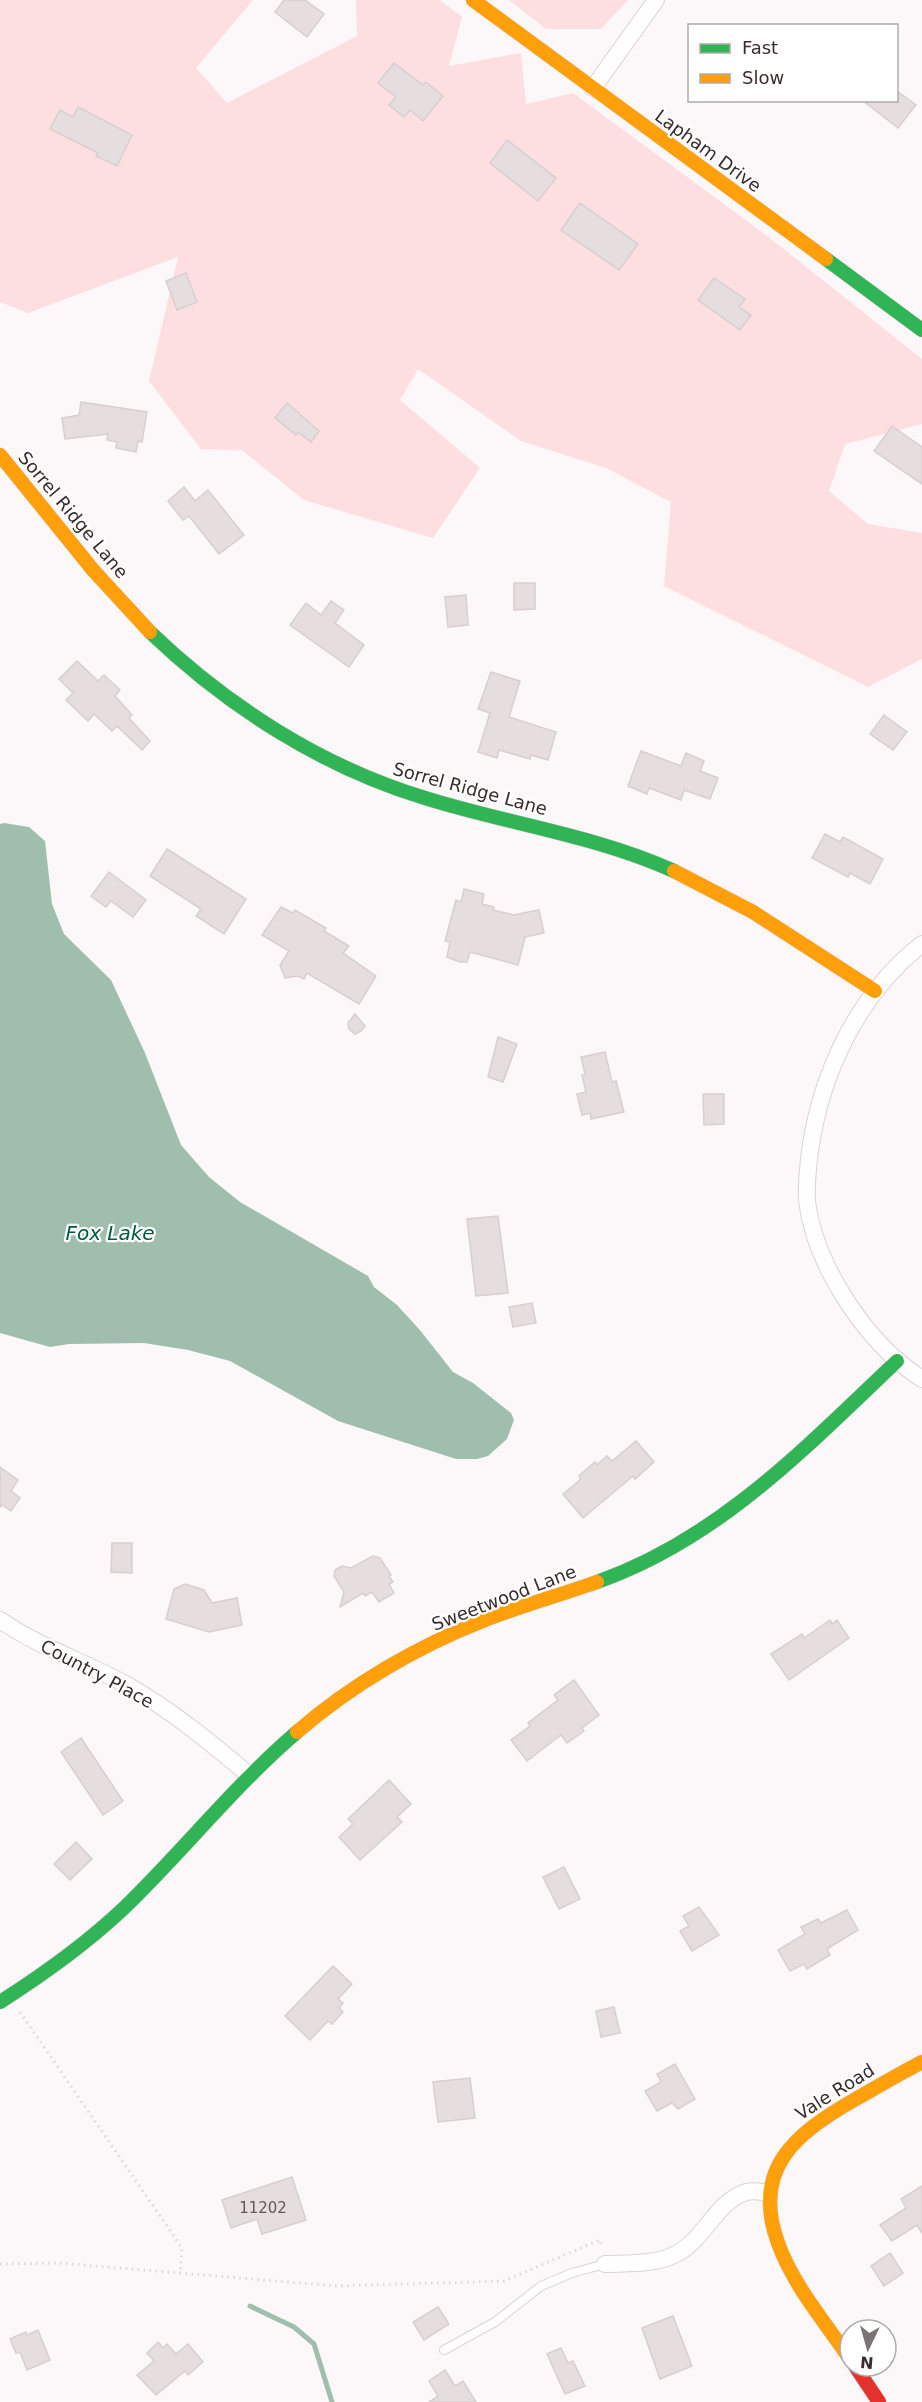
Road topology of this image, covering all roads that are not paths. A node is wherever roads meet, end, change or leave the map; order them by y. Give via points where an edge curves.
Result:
1 (473, 0) edge
2 (656, 0) edge
3 (593, 88) junction
4 (922, 330) edge
5 (0, 455) edge
6 (922, 944) edge
7 (875, 991) junction
8 (897, 1361) junction
9 (922, 1379) edge
10 (0, 1620) edge
11 (249, 1775) junction
12 (5, 1999) edge
13 (922, 2062) edge
14 (770, 2193) junction
15 (605, 2265) joint
16 (838, 2341) edge
17 (444, 2350) dead end
18 (863, 2378) edge
19 (879, 2402) edge

1 - 3 street, Lapham Drive
2 - 3 street
3 - 4 street, Lapham Drive
5 - 7 street, Sorrel Ridge Lane via 150,631 197,674 303,746 396,790 573,835 648,859 779,927
6 - 7 street
7 - 8 street via 856,1018 823,1093 813,1129 807,1200 814,1234 844,1296
8 - 9 street
8 - 11 street, Sweetwood Lane via 773,1477 668,1551 611,1577 506,1612 408,1655 330,1706
10 - 11 street, Country Place via 132,1689 203,1736
11 - 12 street, Sweetwood Lane via 126,1906 90,1939
13 - 14 street, Vale Road via 816,2121 783,2155
14 - 15 street via 746,2192 725,2205 692,2243 678,2253 662,2259
14 - 16 street, Vale Road via 771,2221 779,2244
15 - 17 lane via 541,2286 495,2322
18 - 19 street

